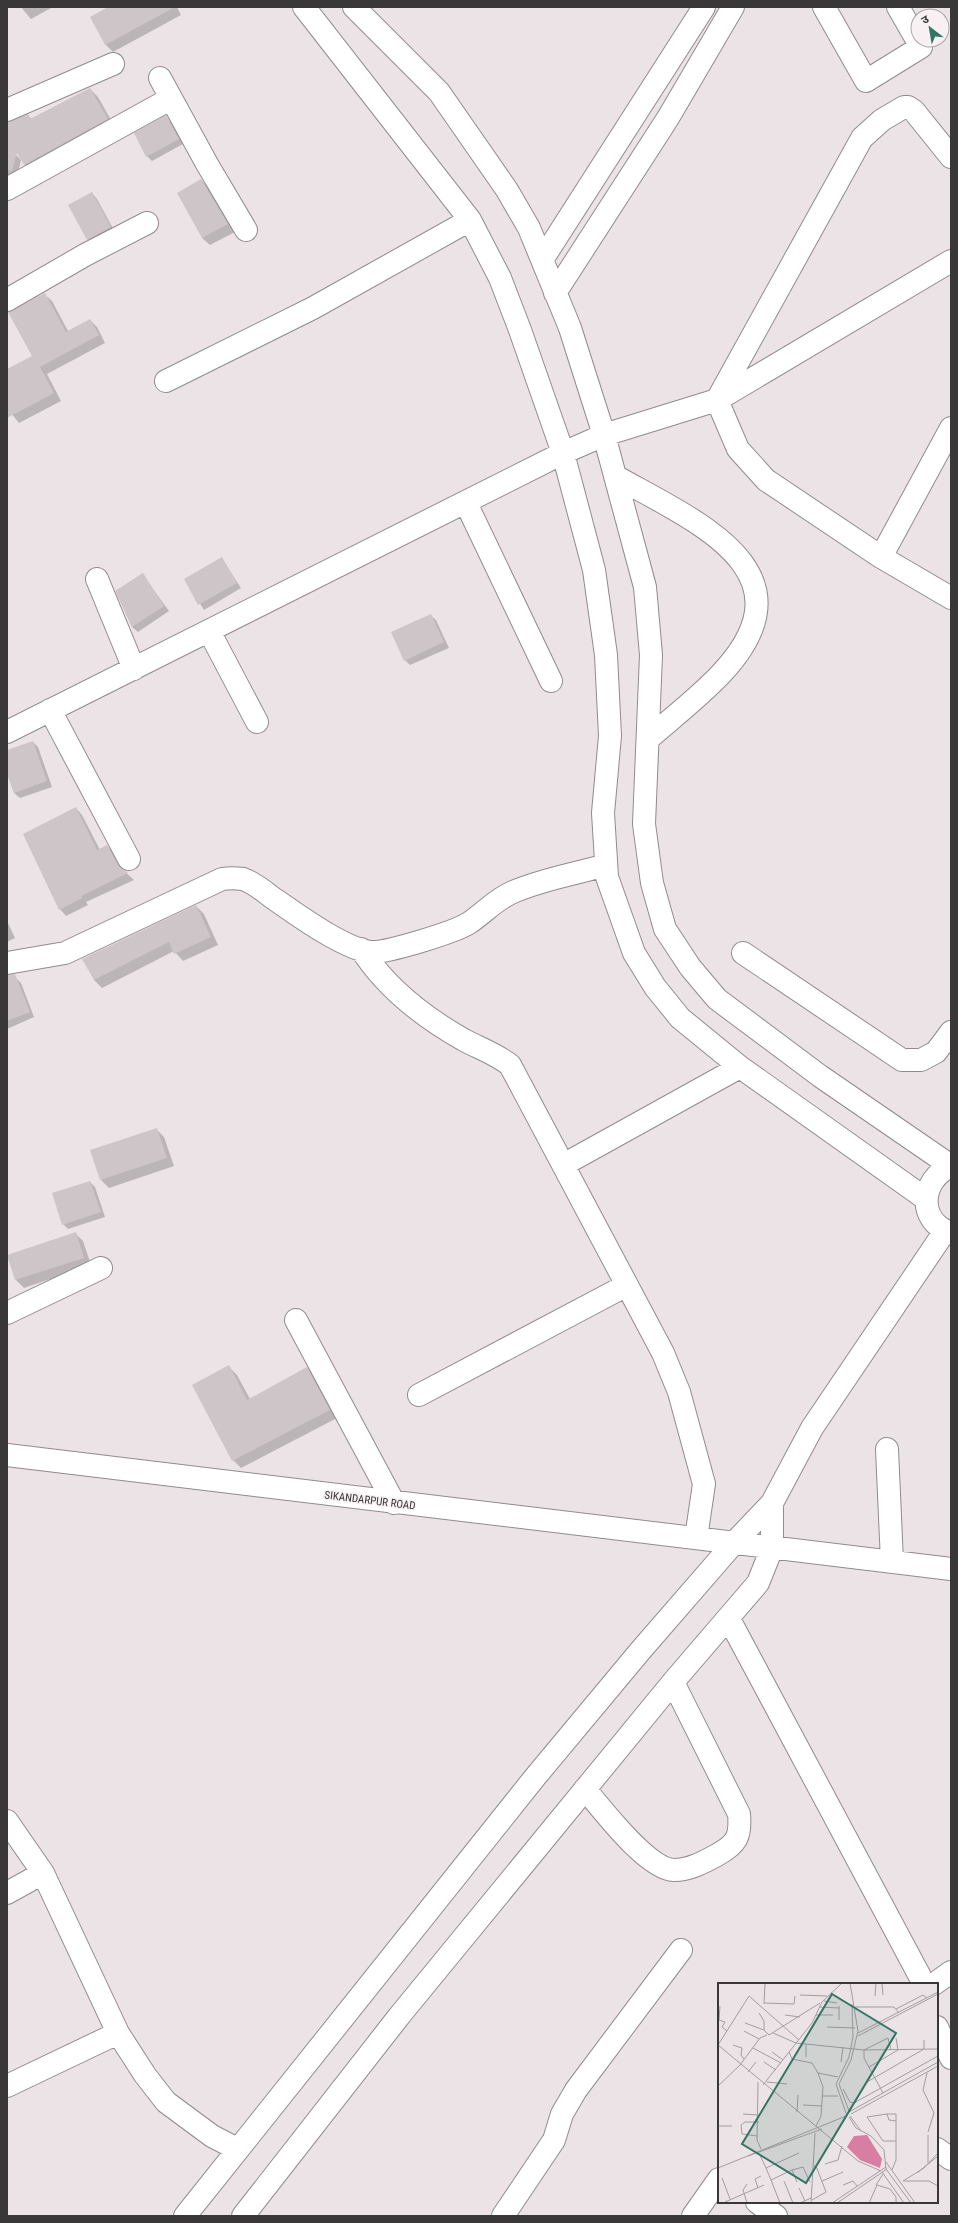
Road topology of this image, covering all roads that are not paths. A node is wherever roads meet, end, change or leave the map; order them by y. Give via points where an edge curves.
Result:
1 (354, 7) edge
2 (704, 7) edge
3 (733, 7) edge
4 (824, 7) edge
5 (898, 7) edge
6 (308, 8) edge
7 (113, 64) dead end
8 (160, 78) dead end
9 (170, 99) junction
10 (7, 110) edge
11 (951, 157) edge
12 (7, 190) edge
13 (470, 220) junction
14 (148, 223) dead end
15 (246, 230) dead end
16 (542, 260) junction
17 (951, 261) edge
18 (555, 293) junction
19 (7, 300) edge
20 (166, 381) dead end
21 (717, 400) junction
22 (951, 428) edge
23 (604, 435) junction
24 (563, 453) junction
25 (615, 476) junction
26 (466, 503) junction
27 (881, 557) junction
28 (97, 579) dead end
29 (951, 598) edge
30 (209, 632) junction
31 (134, 669) junction
32 (550, 681) dead end
33 (50, 710) junction
34 (257, 722) dead end
35 (7, 732) edge
36 (648, 739) junction
37 (129, 859) dead end
38 (606, 865) junction
39 (361, 950) junction
40 (744, 953) dead end
41 (7, 963) edge
42 (951, 1032) edge
43 (740, 1067) junction
44 (563, 1165) junction
45 (951, 1166) edge
46 (926, 1199) junction
47 (948, 1232) edge
48 (101, 1268) dead end
49 (627, 1285) junction
50 (7, 1313) edge
51 (296, 1320) dead end
52 (419, 1394) dead end
53 (887, 1449) dead end
54 (7, 1455) edge
55 (394, 1503) junction
56 (772, 1503) junction
57 (696, 1538) junction
58 (733, 1544) junction
59 (772, 1548) junction
60 (892, 1562) junction
61 (951, 1569) edge
62 (729, 1619) junction
63 (673, 1682) junction
64 (585, 1788) junction
65 (7, 1821) edge
66 (42, 1873) junction
67 (7, 1893) edge
68 (681, 1950) dead end
69 (951, 1972) edge
70 (923, 1983) edge
71 (935, 1983) edge
72 (938, 2029) edge
73 (118, 2032) junction
74 (951, 2058) edge
75 (7, 2086) edge
76 (237, 2149) junction
77 (938, 2150) edge
78 (951, 2159) edge
79 (718, 2180) edge
80 (758, 2203) edge
81 (252, 2213) edge
82 (185, 2216) edge
83 (503, 2216) edge
84 (693, 2216) edge
85 (776, 2216) edge

1 - 16 street via 439,92 507,190 529,228
2 - 16 street
3 - 18 street via 668,118
4 - 5 street via 866,81 921,47
6 - 13 street
7 - 10 street
8 - 9 street
9 - 12 street
9 - 15 street
11 - 21 street via 908,107 882,120 862,138
13 - 20 street via 313,308
13 - 24 street via 500,278
14 - 19 street via 85,255
16 - 18 street
17 - 21 street
18 - 23 street via 570,328
21 - 23 street
21 - 27 street via 738,449 766,480
22 - 27 street
23 - 24 street
23 - 25 street
24 - 26 street
24 - 38 street via 594,570 606,655 610,736 603,813
25 - 36 street via 645,587 651,655
25 - 36 street via 698,523 725,543 741,560 753,579 758,601 754,623 743,646 720,675
26 - 30 street
26 - 32 street
27 - 29 street
28 - 31 street
30 - 31 street
30 - 34 street
31 - 33 street
33 - 35 street
33 - 37 street
36 - 45 street via 644,824 652,883 665,929 690,967 723,1004 820,1076
38 - 39 street via 562,878 539,881 512,892 468,924 445,933 389,949 372,952
38 - 43 street via 607,877 634,953 655,988 680,1018
39 - 41 street via 298,915 244,879 231,878 222,879 66,953
39 - 44 street via 384,978 420,1012 510,1065
40 - 42 street via 902,1060 921,1060 936,1052
43 - 44 street
43 - 46 street
44 - 49 street
45 - 46 street via 940,1172 931,1182
46 - 47 street via 930,1216
47 - 56 street via 812,1428
48 - 50 street
49 - 52 street
49 - 57 street via 663,1353 679,1392 704,1484
51 - 55 street
53 - 60 street
54 - 55 street, SIKANDARPUR ROAD
55 - 57 street, SIKANDARPUR ROAD
56 - 58 street
56 - 59 street
57 - 58 street, SIKANDARPUR ROAD
58 - 59 street, SIKANDARPUR ROAD
58 - 76 street via 536,1776
59 - 60 street, SIKANDARPUR ROAD
59 - 62 street via 758,1583
60 - 61 street, SIKANDARPUR ROAD
62 - 63 street
62 - 70 street
63 - 64 street
63 - 64 street via 739,1814 740,1831 732,1846 693,1867 673,1870 658,1864 634,1846
64 - 81 street via 400,2015
65 - 66 street
66 - 67 street
66 - 73 street
68 - 83 street via 576,2090 562,2114 554,2140
69 - 71 street
72 - 74 street
73 - 75 street
73 - 76 street via 145,2075 166,2102 212,2136
76 - 82 street
77 - 78 street
79 - 84 street
80 - 85 street

